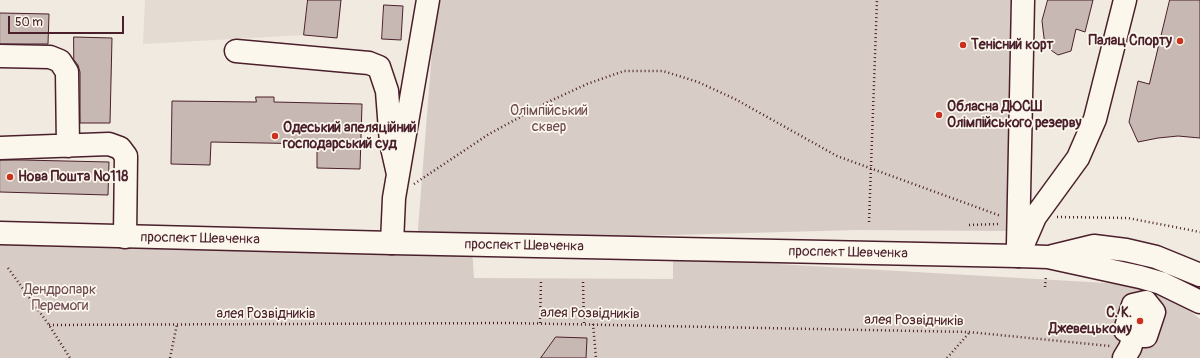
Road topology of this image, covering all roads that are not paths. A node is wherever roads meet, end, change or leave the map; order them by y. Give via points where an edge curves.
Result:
1 (428, 0) edge
2 (1023, 0) edge
3 (1125, 0) edge
4 (236, 51) dead end
5 (0, 56) edge
6 (68, 146) junction
7 (0, 148) edge
8 (398, 174) junction
9 (1020, 218) junction
10 (0, 233) edge
11 (125, 237) junction
12 (392, 243) junction
13 (1018, 256) junction
14 (1048, 257) junction
15 (1200, 275) edge
16 (1148, 296) dead end
17 (1200, 302) edge
18 (1130, 350) edge

1 - 8 main road
2 - 9 main road
3 - 9 main road via 1095,119 1078,158
4 - 8 main road via 369,63 379,67 387,91 391,143
5 - 6 main road via 50,57 60,61 67,72
6 - 7 main road
6 - 11 main road via 110,144 120,148 126,156
8 - 12 main road
9 - 13 main road
10 - 11 main road, проспект Шевченка
11 - 12 main road, проспект Шевченка
12 - 13 main road, проспект Шевченка
13 - 14 main road, проспект Шевченка
14 - 15 main road, проспект Шевченка via 1094,246 1156,257
14 - 17 main road, проспект Шевченка via 1161,283
16 - 18 main road via 1154,312 1146,336

